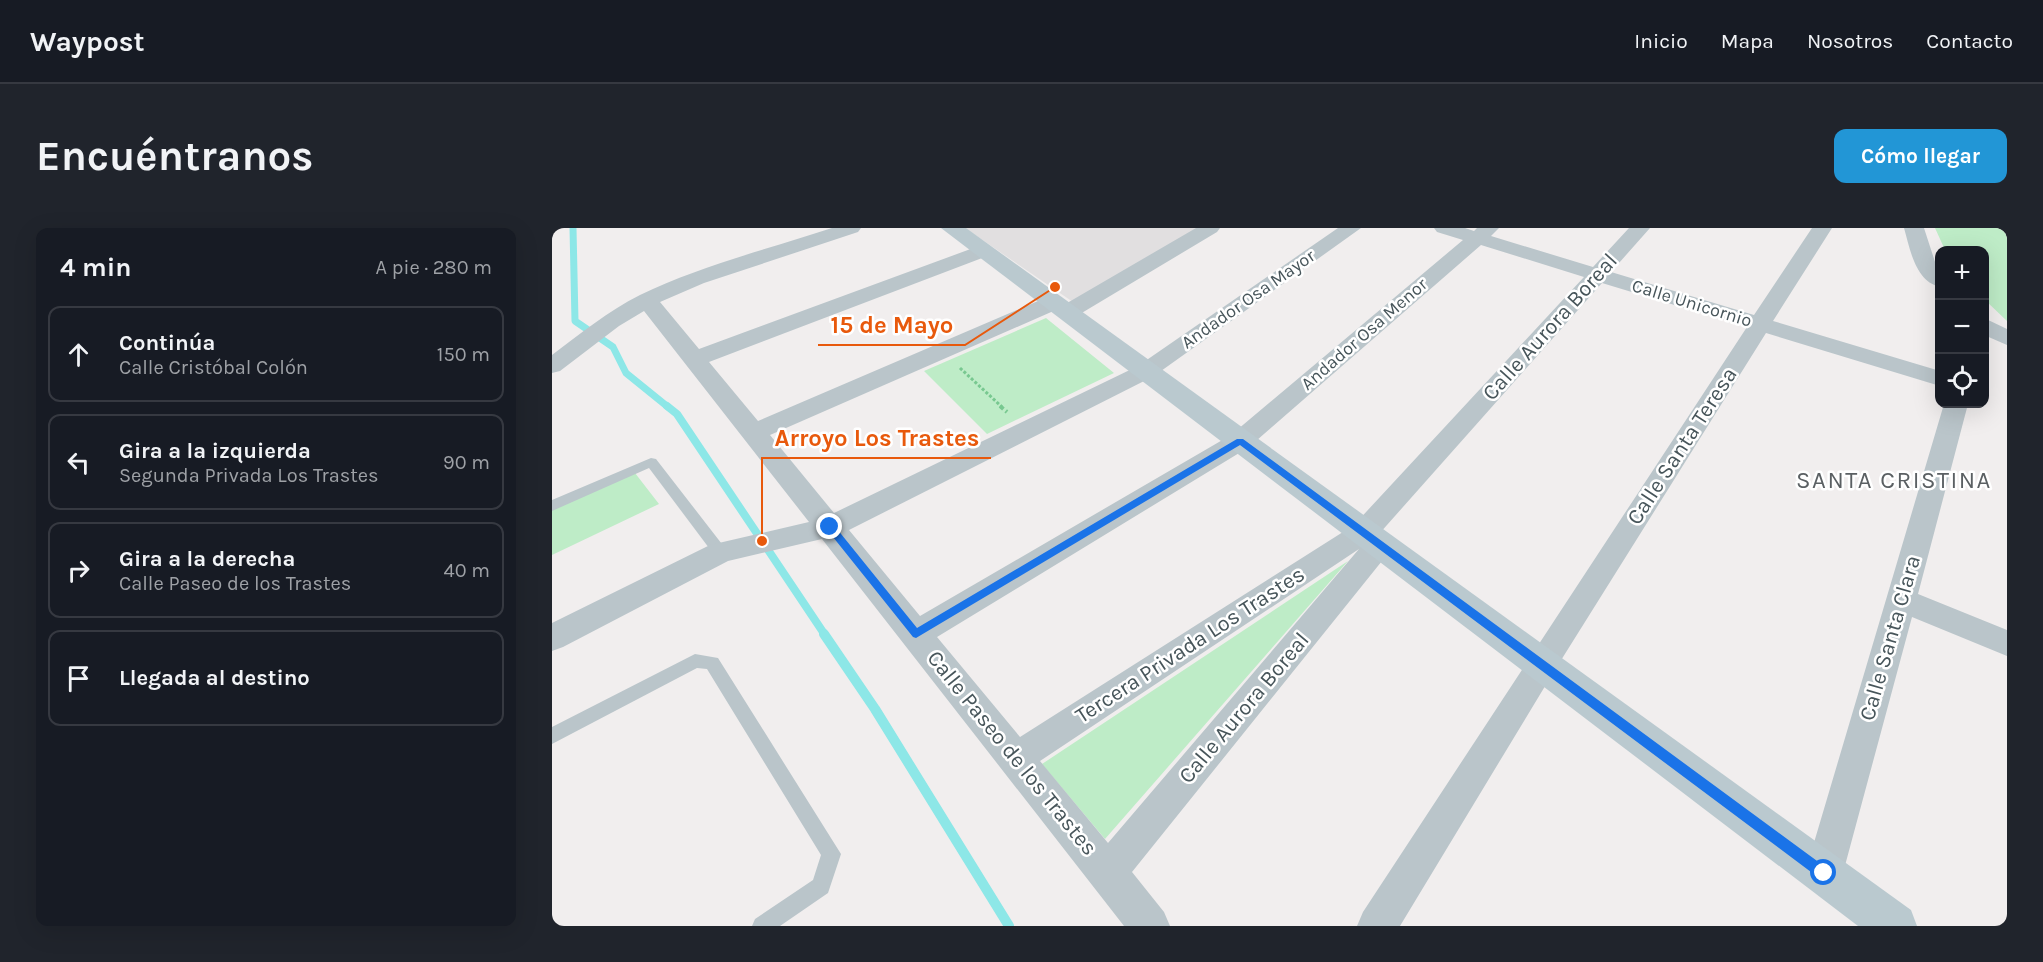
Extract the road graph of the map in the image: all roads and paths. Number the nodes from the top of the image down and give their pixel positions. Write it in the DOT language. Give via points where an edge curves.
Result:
graph roads {
  1 [pos="851,228"];
  2 [pos="952,228"];
  3 [pos="1210,228"];
  4 [pos="1351,228"];
  5 [pos="1444,228"];
  6 [pos="1640,228"];
  7 [pos="1822,228"];
  8 [pos="1914,228"];
  9 [pos="1483,233"];
  10 [pos="983,250"];
  11 [pos="1597,275"];
  12 [pos="1935,276"];
  13 [pos="648,300"];
  14 [pos="1060,308"];
  15 [pos="1760,324"];
  16 [pos="1989,328"];
  17 [pos="2007,338"];
  18 [pos="941,351"];
  19 [pos="695,359"];
  20 [pos="552,366"];
  21 [pos="1146,371"];
  22 [pos="1935,377"];
  23 [pos="1955,408"];
  24 [pos="1026,430"];
  25 [pos="754,432"];
  26 [pos="1240,441"];
  27 [pos="552,506"];
  28 [pos="830,527"];
  29 [pos="1372,538"];
  30 [pos="720,552"];
  31 [pos="1900,600"];
  32 [pos="916,634"];
  33 [pos="552,638"];
  34 [pos="2007,643"];
  35 [pos="1541,664"];
  36 [pos="552,736"];
  37 [pos="1016,758"];
  38 [pos="1107,873"];
  39 [pos="1824,873"];
  40 [pos="762,926"];
  41 [pos="1150,926"];
  42 [pos="1377,926"];
  43 [pos="1894,926"];
  1 -- 13 [label="street" via="697,279"];
  2 -- 10 [label="street"];
  3 -- 14 [label="street"];
  4 -- 21 [label="street, Andador Osa Mayor"];
  5 -- 9 [label="street, Calle Unicornio"];
  6 -- 11 [label="street, Calle Aurora Boreal"];
  7 -- 15 [label="street, Calle Santa Teresa"];
  8 -- 12 [label="street" via="1926,267"];
  9 -- 11 [label="street, Calle Unicornio"];
  9 -- 26 [label="street, Andador Osa Menor"];
  10 -- 14 [label="street"];
  10 -- 19 [label="street"];
  11 -- 15 [label="street, Calle Unicornio"];
  11 -- 29 [label="street, Calle Aurora Boreal"];
  13 -- 19 [label="street, Calle Paseo de los Trastes"];
  13 -- 20 [label="street" via="612,321"];
  14 -- 18 [label="street"];
  14 -- 21 [label="street"];
  15 -- 22 [label="street, Calle Unicornio"];
  15 -- 35 [label="street, Calle Santa Teresa"];
  16 -- 17 [label="street"];
  18 -- 24 [label="path"];
  18 -- 25 [label="street"];
  19 -- 25 [label="street, Calle Paseo de los Trastes"];
  21 -- 24 [label="street, Andador Osa Mayor"];
  21 -- 26 [label="street"];
  23 -- 31 [label="street, Calle Santa Clara"];
  24 -- 28 [label="street, Andador Osa Mayor"];
  25 -- 28 [label="street, Calle Paseo de los Trastes"];
  26 -- 29 [label="street"];
  26 -- 32 [label="street, Andador Osa Menor"];
  27 -- 30 [label="lane" via="651,462"];
  28 -- 30 [label="street, Andador Osa Mayor"];
  28 -- 32 [label="street, Calle Paseo de los Trastes"];
  29 -- 35 [label="street"];
  29 -- 37 [label="street, Tercera Privada Los Trastes"];
  29 -- 38 [label="street, Calle Aurora Boreal"];
  30 -- 33 [label="street, Andador Osa Mayor"];
  31 -- 34 [label="street"];
  31 -- 39 [label="street, Calle Santa Clara"];
  32 -- 37 [label="street, Calle Paseo de los Trastes"];
  35 -- 39 [label="street"];
  35 -- 42 [label="street, Calle Santa Teresa"];
  36 -- 40 [label="lane" via="694,661 712,663 831,854 821,886"];
  37 -- 38 [label="street, Calle Paseo de los Trastes"];
  38 -- 41 [label="street, Calle Paseo de los Trastes"];
  39 -- 43 [label="street"];
}
